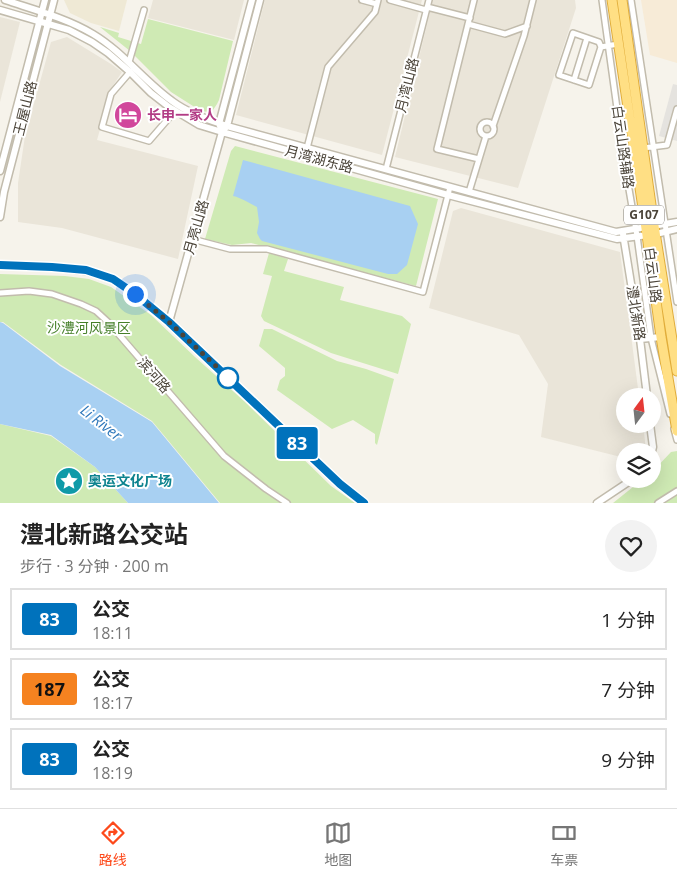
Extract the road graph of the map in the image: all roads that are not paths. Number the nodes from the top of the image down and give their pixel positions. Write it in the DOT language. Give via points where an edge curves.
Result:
graph roads {
  1 [pos="5,0"];
  2 [pos="45,0"];
  3 [pos="54,0"];
  4 [pos="252,0"];
  5 [pos="260,0"];
  6 [pos="362,0"];
  7 [pos="390,0"];
  8 [pos="429,0"];
  9 [pos="474,0"];
  10 [pos="533,0"];
  11 [pos="602,0"];
  12 [pos="612,0"];
  13 [pos="622,0"];
  14 [pos="632,0"];
  15 [pos="377,2"];
  16 [pos="427,8"];
  17 [pos="0,10"];
  18 [pos="144,10"];
  19 [pos="42,12"];
  20 [pos="49,14"];
  21 [pos="470,18"];
  22 [pos="40,21"];
  23 [pos="47,23"];
  24 [pos="468,24"];
  25 [pos="526,26"];
  26 [pos="587,38"];
  27 [pos="618,44"];
  28 [pos="608,46"];
  29 [pos="601,47"];
  30 [pos="129,62"];
  31 [pos="130,72"];
  32 [pos="574,80"];
  33 [pos="677,109"];
  34 [pos="175,111"];
  35 [pos="219,124"];
  36 [pos="227,126"];
  37 [pos="493,126"];
  38 [pos="222,132"];
  39 [pos="486,136"];
  40 [pos="654,147"];
  41 [pos="307,148"];
  42 [pos="643,148"];
  43 [pos="479,159"];
  44 [pos="386,169"];
  45 [pos="0,171"];
  46 [pos="3,183"];
  47 [pos="450,187"];
  48 [pos="2,191"];
  49 [pos="470,192"];
  50 [pos="448,194"];
  51 [pos="0,216"];
  52 [pos="677,222"];
  53 [pos="666,228"];
  54 [pos="636,229"];
  55 [pos="677,229"];
  56 [pos="651,230"];
  57 [pos="622,231"];
  58 [pos="637,236"];
  59 [pos="624,238"];
  60 [pos="192,239"];
  61 [pos="0,265"];
  62 [pos="0,294"];
  63 [pos="677,302"];
  64 [pos="169,322"];
  65 [pos="661,337"];
  66 [pos="651,338"];
  67 [pos="640,339"];
  68 [pos="677,371"];
  69 [pos="646,388"];
  70 [pos="677,431"];
  71 [pos="677,440"];
  72 [pos="620,488"];
  73 [pos="677,492"];
  74 [pos="287,503"];
  75 [pos="364,503"];
  76 [pos="598,503"];
  77 [pos="658,503"];
  1 -- 19 [label="street, 月湾湖东路"];
  2 -- 19 [label="street, 王屋山路"];
  3 -- 20 [label="street, 王屋山路"];
  4 -- 35 [label="street"];
  5 -- 36 [label="street, 月亮山路"];
  6 -- 15 [label="street"];
  7 -- 16 [label="street"];
  8 -- 16 [label="street, 月湾山路"];
  9 -- 21 [label="street"];
  10 -- 25 [label="street"];
  11 -- 28 [label="street, 白云山路辅路"];
  12 -- 27 [label="highway, 白云山路 / G107"];
  13 -- 42 [label="highway, 白云山路 / G107"];
  14 -- 40 [label="street"];
  15 -- 41 [label="street" via="375,12 328,67"];
  16 -- 21 [label="street"];
  16 -- 44 [label="street, 月湾山路"];
  17 -- 22 [label="street, 月湾湖东路"];
  18 -- 30 [label="street"];
  19 -- 20 [label="street, 月湾湖东路"];
  19 -- 22 [label="street, 王屋山路"];
  20 -- 23 [label="street, 王屋山路"];
  20 -- 30 [label="street, 月湾湖东路" via="95,35"];
  21 -- 24 [label="street"];
  22 -- 23 [label="street, 月湾湖东路"];
  22 -- 45 [label="street, 王屋山路"];
  23 -- 31 [label="street, 月湾湖东路" via="92,42"];
  23 -- 46 [label="street, 王屋山路"];
  24 -- 25 [label="street" via="506,34"];
  24 -- 43 [label="street" via="437,149"];
  25 -- 37 [label="street"];
  26 -- 29 [label="street" via="600,42"];
  26 -- 32 [label="street"];
  26 -- 32 [label="street" via="573,33 559,75"];
  27 -- 28 [label="street"];
  27 -- 56 [label="highway, 白云山路 / G107"];
  28 -- 29 [label="street"];
  28 -- 54 [label="street, 白云山路辅路"];
  29 -- 32 [label="street" via="589,85"];
  30 -- 35 [label="street, 月湾湖东路" via="172,101"];
  31 -- 34 [label="street, 月湾湖东路"];
  31 -- 34 [label="street" via="111,94 102,128 149,141"];
  33 -- 40 [label="street" via="667,145"];
  34 -- 38 [label="street, 月湾湖东路" via="199,125"];
  35 -- 36 [label="street, 月湾湖东路"];
  35 -- 38 [label="street"];
  36 -- 38 [label="street, 月亮山路"];
  36 -- 41 [label="street, 月湾湖东路"];
  37 -- 39 [label="street" via="492,134"];
  37 -- 39 [label="street" via="488,122 482,125 481,132"];
  38 -- 50 [label="street, 月湾湖东路"];
  38 -- 60 [label="street, 月亮山路"];
  39 -- 43 [label="street"];
  40 -- 42 [label="street"];
  40 -- 53 [label="street"];
  41 -- 44 [label="street, 月湾湖东路"];
  42 -- 56 [label="highway, 白云山路 / G107"];
  43 -- 49 [label="street"];
  44 -- 47 [label="street, 月湾湖东路"];
  46 -- 48 [label="street, 王屋山路"];
  47 -- 49 [label="street, 月湾湖东路"];
  47 -- 50 [label="street"];
  48 -- 51 [label="street, 王屋山路"];
  49 -- 57 [label="street, 月湾湖东路"];
  50 -- 59 [label="street, 月湾湖东路" via="617,239"];
  50 -- 60 [label="street" via="423,292 267,250 230,249"];
  52 -- 53 [label="street"];
  53 -- 55 [label="street"];
  53 -- 56 [label="street, 月湾湖东路"];
  53 -- 63 [label="street"];
  54 -- 56 [label="street, 月湾湖东路"];
  54 -- 57 [label="street, 月湾湖东路"];
  54 -- 58 [label="street, 白云山路辅路"];
  56 -- 58 [label="street, 月湾湖东路"];
  56 -- 65 [label="highway, 白云山路 / G107"];
  56 -- 68 [label="highway, 白云山路 / G107"];
  57 -- 59 [label="street, 澧北新路"];
  58 -- 59 [label="street, 月湾湖东路"];
  58 -- 66 [label="street, 白云山路辅路"];
  59 -- 67 [label="street, 澧北新路"];
  60 -- 64 [label="street, 月亮山路"];
  61 -- 64 [label="street" via="86,270 113,279"];
  62 -- 74 [label="street, 滨河路" via="29,291 52,294 96,311 224,456"];
  64 -- 75 [label="street"];
  65 -- 66 [label="street"];
  65 -- 70 [label="highway, 白云山路 / G107"];
  66 -- 67 [label="street"];
  66 -- 71 [label="street, 白云山路辅路"];
  67 -- 69 [label="street, 澧北新路"];
  72 -- 76 [label="street"];
  73 -- 77 [label="street"];
}
